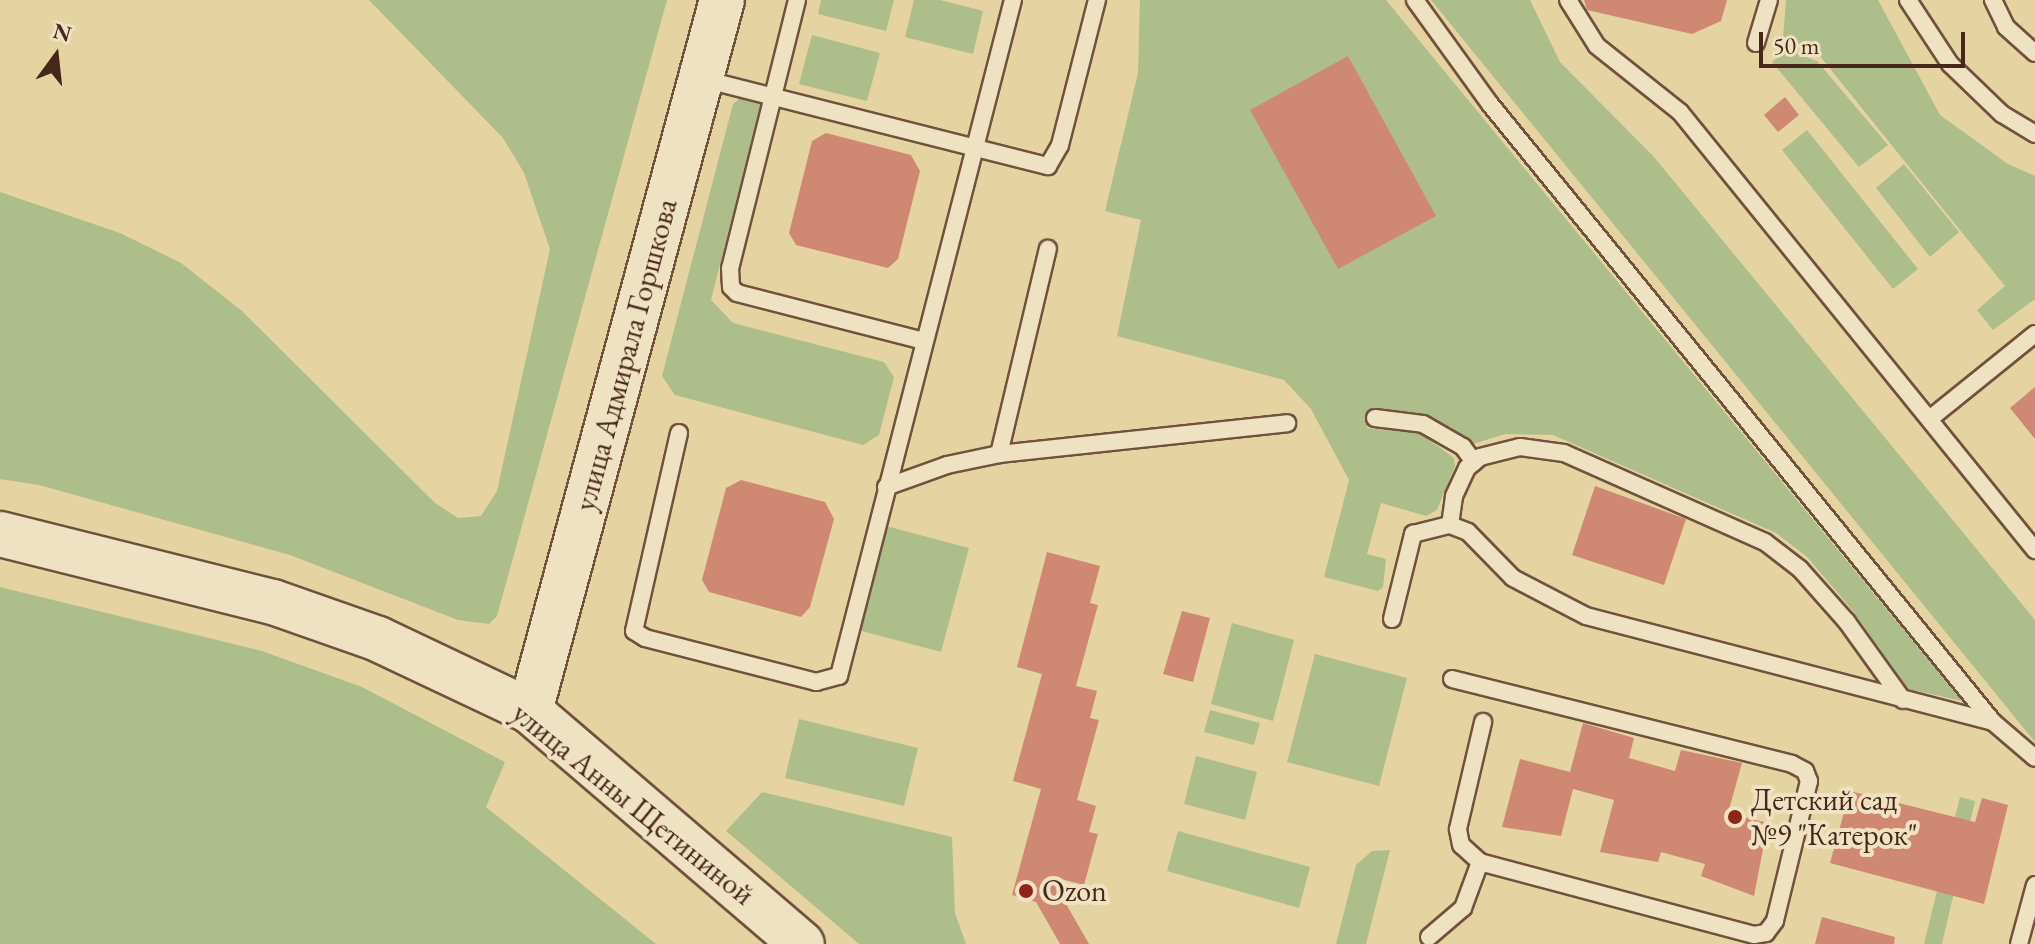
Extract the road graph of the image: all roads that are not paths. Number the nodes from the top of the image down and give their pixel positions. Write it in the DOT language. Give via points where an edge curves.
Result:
graph roads {
  1 [pos="722,0"];
  2 [pos="797,0"];
  3 [pos="1097,0"];
  4 [pos="1415,0"];
  5 [pos="1568,0"];
  6 [pos="1769,0"];
  7 [pos="1908,0"];
  8 [pos="1993,0"];
  9 [pos="1008,1"];
  10 [pos="1756,43"];
  11 [pos="2035,53"];
  12 [pos="701,78"];
  13 [pos="772,96"];
  14 [pos="2035,134"];
  15 [pos="974,149"];
  16 [pos="1048,249"];
  17 [pos="2035,334"];
  18 [pos="924,341"];
  19 [pos="1932,417"];
  20 [pos="1375,418"];
  21 [pos="1287,423"];
  22 [pos="679,433"];
  23 [pos="999,454"];
  24 [pos="1474,462"];
  25 [pos="886,487"];
  26 [pos="1450,525"];
  27 [pos="0,534"];
  28 [pos="2035,550"];
  29 [pos="1392,619"];
  30 [pos="1452,679"];
  31 [pos="1903,700"];
  32 [pos="530,711"];
  33 [pos="1483,722"];
  34 [pos="1993,722"];
  35 [pos="2035,758"];
  36 [pos="1480,862"];
  37 [pos="2035,885"];
  38 [pos="1429,937"];
  39 [pos="802,944"];
  40 [pos="2019,944"];
  1 -- 12 [label="main road, улица Адмирала Горшкова"];
  2 -- 13 [label="lane"];
  3 -- 15 [label="lane" via="1060,145 1048,166"];
  4 -- 34 [label="lane" via="1490,104"];
  5 -- 19 [label="lane" via="1597,46 1680,112"];
  6 -- 10 [label="lane"];
  7 -- 14 [label="lane" via="1950,64 2002,114"];
  8 -- 11 [label="lane" via="2006,27"];
  9 -- 15 [label="lane"];
  12 -- 13 [label="lane"];
  12 -- 32 [label="main road, улица Адмирала Горшкова"];
  13 -- 15 [label="lane"];
  13 -- 18 [label="lane" via="730,268 731,287 737,293"];
  15 -- 18 [label="lane"];
  16 -- 23 [label="lane"];
  17 -- 19 [label="lane"];
  18 -- 25 [label="lane"];
  19 -- 28 [label="lane"];
  20 -- 24 [label="lane" via="1423,424 1455,441"];
  21 -- 23 [label="lane"];
  22 -- 25 [label="lane" via="634,620 637,634 659,642 816,682 839,676"];
  23 -- 25 [label="lane" via="947,465"];
  24 -- 26 [label="lane" via="1454,496"];
  24 -- 31 [label="lane" via="1490,452 1520,447 1564,453 1765,542 1800,569 1838,612"];
  26 -- 29 [label="lane" via="1413,534"];
  26 -- 31 [label="lane" via="1468,532 1513,578 1586,616"];
  27 -- 32 [label="main road, улица Анны Щетининой" via="273,602 378,639"];
  30 -- 36 [label="lane" via="1792,764 1805,771 1809,781 1775,921 1766,933 1754,935"];
  31 -- 34 [label="lane"];
  32 -- 39 [label="main road, улица Анны Щетининой"];
  33 -- 36 [label="lane" via="1458,829 1461,845"];
  34 -- 35 [label="lane"];
  36 -- 38 [label="lane" via="1463,908"];
  37 -- 40 [label="lane"];
}
